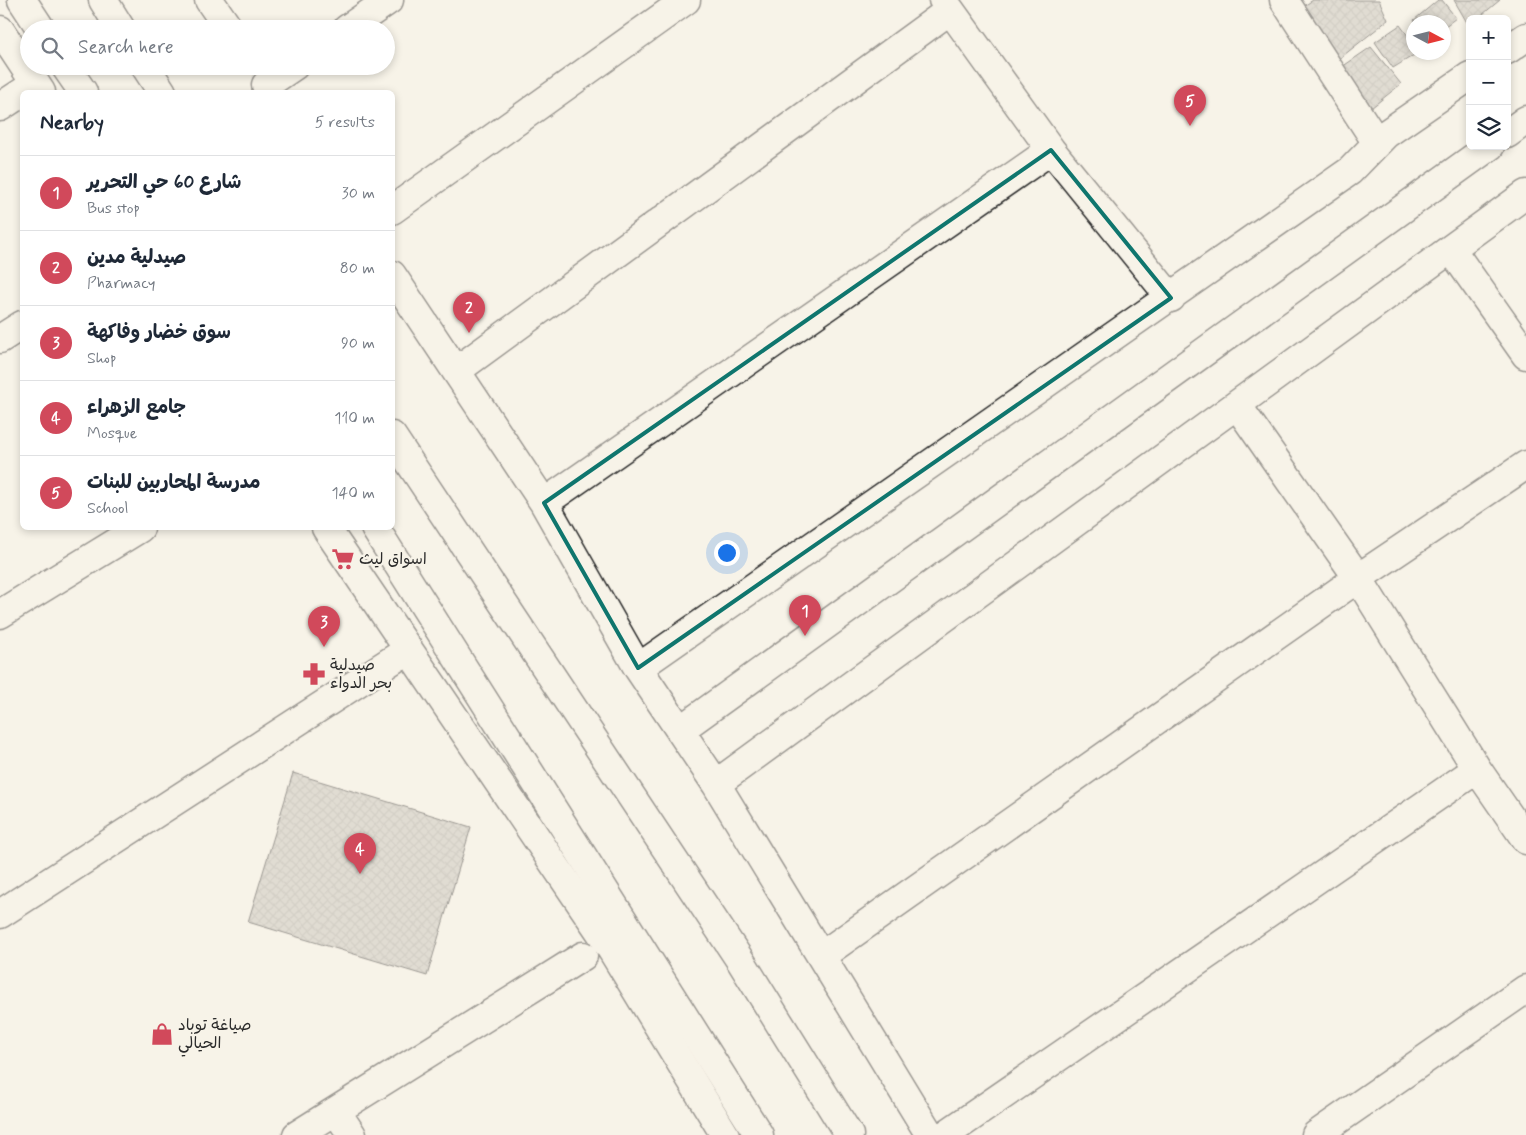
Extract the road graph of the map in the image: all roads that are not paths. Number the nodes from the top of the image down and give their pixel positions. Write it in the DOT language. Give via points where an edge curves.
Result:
graph roads {
  1 [pos="22,0"];
  2 [pos="103,0"];
  3 [pos="210,0"];
  4 [pos="388,0"];
  5 [pos="686,0"];
  6 [pos="1284,0"];
  7 [pos="947,5"];
  8 [pos="35,20"];
  9 [pos="116,20"];
  10 [pos="222,20"];
  11 [pos="360,20"];
  12 [pos="0,30"];
  13 [pos="1526,37"];
  14 [pos="1511,47"];
  15 [pos="20,61"];
  16 [pos="29,75"];
  17 [pos="71,75"];
  18 [pos="151,75"];
  19 [pos="275,75"];
  20 [pos="1466,79"];
  21 [pos="263,81"];
  22 [pos="38,88"];
  23 [pos="82,90"];
  24 [pos="161,90"];
  25 [pos="20,97"];
  26 [pos="0,106"];
  27 [pos="1526,120"];
  28 [pos="1511,131"];
  29 [pos="1377,143"];
  30 [pos="1051,150"];
  31 [pos="1484,150"];
  32 [pos="1526,194"];
  33 [pos="395,208"];
  34 [pos="1451,249"];
  35 [pos="395,280"];
  36 [pos="1171,298"];
  37 [pos="20,326"];
  38 [pos="0,339"];
  39 [pos="1526,355"];
  40 [pos="456,371"];
  41 [pos="1237,405"];
  42 [pos="395,441"];
  43 [pos="1526,465"];
  44 [pos="544,503"];
  45 [pos="137,530"];
  46 [pos="327,530"];
  47 [pos="376,530"];
  48 [pos="1358,578"];
  49 [pos="0,614"];
  50 [pos="408,650"];
  51 [pos="638,668"];
  52 [pos="680,730"];
  53 [pos="1477,769"];
  54 [pos="716,784"];
  55 [pos="1526,840"];
  56 [pos="0,914"];
  57 [pos="583,956"];
  58 [pos="821,956"];
  59 [pos="1526,989"];
  60 [pos="336,1111"];
  61 [pos="297,1135"];
  62 [pos="352,1135"];
  63 [pos="725,1135"];
  64 [pos="759,1135"];
  65 [pos="849,1135"];
  66 [pos="930,1135"];
  67 [pos="944,1135"];
  68 [pos="1316,1135"];
  1 -- 8 [label="street"];
  2 -- 9 [label="street"];
  3 -- 10 [label="street"];
  4 -- 11 [label="street"];
  5 -- 33 [label="street"];
  6 -- 29 [label="street"];
  7 -- 30 [label="street"];
  7 -- 40 [label="street"];
  12 -- 15 [label="street"];
  13 -- 14 [label="street"];
  16 -- 22 [label="street"];
  17 -- 23 [label="street"];
  18 -- 24 [label="street"];
  19 -- 21 [label="street"];
  20 -- 29 [label="street"];
  25 -- 26 [label="street"];
  27 -- 28 [label="street"];
  29 -- 36 [label="street" via="1350,171"];
  30 -- 36 [label="street"];
  30 -- 44 [label="street"];
  31 -- 52 [label="street"];
  32 -- 34 [label="street"];
  34 -- 39 [label="street"];
  34 -- 41 [label="street"];
  35 -- 40 [label="street"];
  36 -- 51 [label="street"];
  37 -- 38 [label="street"];
  40 -- 44 [label="street"];
  41 -- 48 [label="street"];
  41 -- 54 [label="street"];
  42 -- 65 [label="street" via="736,954"];
  43 -- 48 [label="street"];
  44 -- 51 [label="street"];
  45 -- 49 [label="street"];
  46 -- 50 [label="street"];
  47 -- 64 [label="street"];
  48 -- 53 [label="street"];
  48 -- 58 [label="street"];
  50 -- 56 [label="street"];
  50 -- 63 [label="street" via="605,939"];
  51 -- 52 [label="street"];
  52 -- 54 [label="street"];
  53 -- 55 [label="street"];
  53 -- 67 [label="street"];
  54 -- 58 [label="street"];
  57 -- 60 [label="street"];
  58 -- 66 [label="street"];
  59 -- 68 [label="street"];
  60 -- 61 [label="street"];
  60 -- 62 [label="street"];
}
